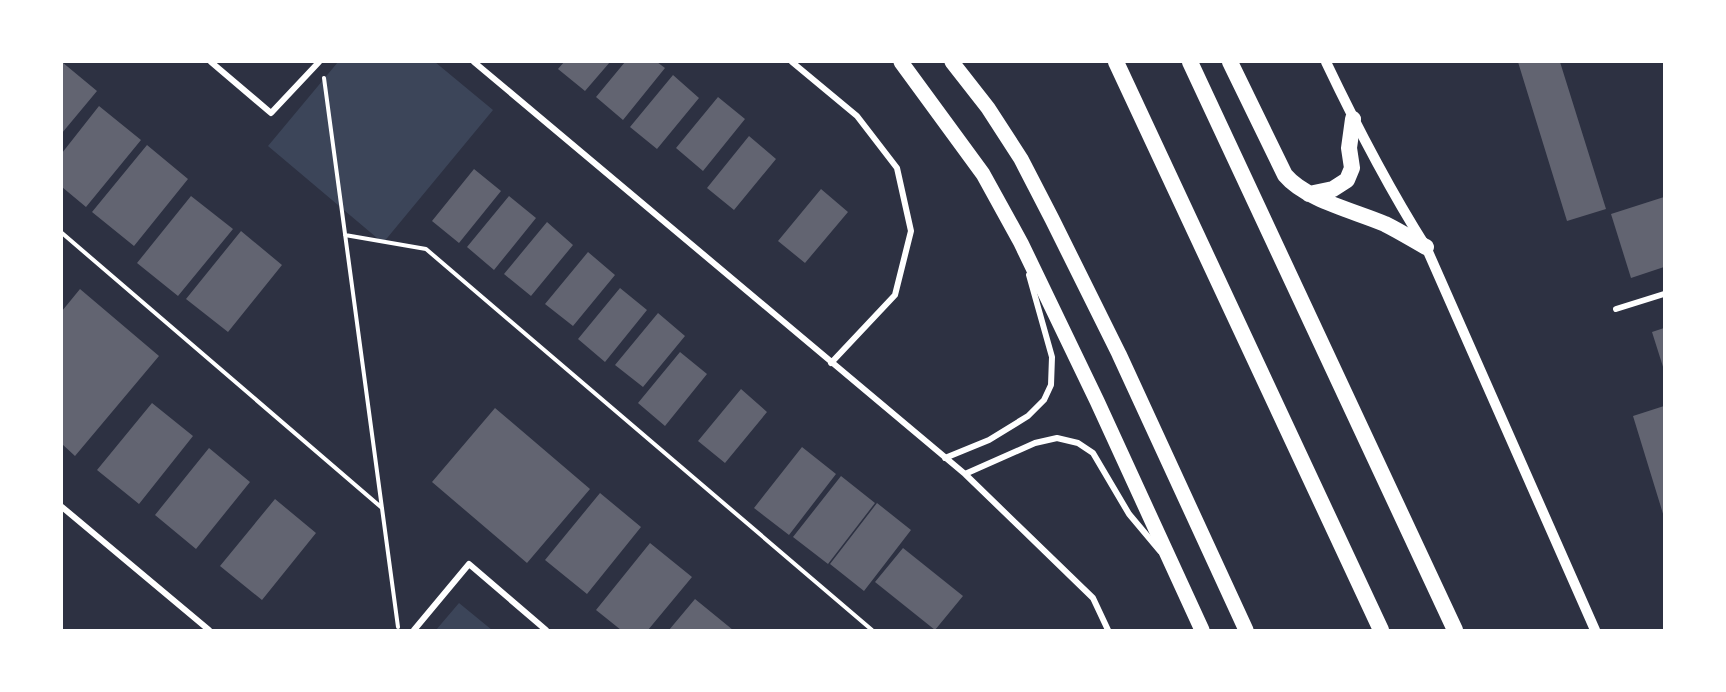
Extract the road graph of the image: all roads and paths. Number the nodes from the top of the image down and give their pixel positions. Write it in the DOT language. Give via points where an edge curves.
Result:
graph roads {
  1 [pos="211,62"];
  2 [pos="319,62"];
  3 [pos="474,62"];
  4 [pos="792,62"];
  5 [pos="901,62"];
  6 [pos="952,62"];
  7 [pos="1116,62"];
  8 [pos="1190,62"];
  9 [pos="1230,62"];
  10 [pos="1326,62"];
  11 [pos="323,73"];
  12 [pos="1353,118"];
  13 [pos="1308,194"];
  14 [pos="62,233"];
  15 [pos="345,235"];
  16 [pos="1020,243"];
  17 [pos="1426,247"];
  18 [pos="1665,294"];
  19 [pos="1616,309"];
  20 [pos="831,363"];
  21 [pos="945,458"];
  22 [pos="965,474"];
  23 [pos="62,507"];
  24 [pos="382,508"];
  25 [pos="1174,569"];
  26 [pos="209,630"];
  27 [pos="399,630"];
  28 [pos="414,630"];
  29 [pos="546,630"];
  30 [pos="872,630"];
  31 [pos="1108,630"];
  32 [pos="1202,630"];
  33 [pos="1246,630"];
  34 [pos="1381,630"];
  35 [pos="1455,630"];
  36 [pos="1595,630"];
  1 -- 2 [label="street" via="271,113"];
  3 -- 20 [label="street"];
  4 -- 20 [label="street" via="857,116 897,168 911,231 895,295"];
  5 -- 16 [label="main road" via="983,174"];
  6 -- 33 [label="main road" via="994,116 1052,219"];
  7 -- 34 [label="highway"];
  8 -- 35 [label="highway"];
  9 -- 13 [label="highway" via="1285,175"];
  10 -- 12 [label="street"];
  11 -- 15 [label="path"];
  12 -- 13 [label="highway" via="1349,148 1352,168 1347,180 1333,189"];
  12 -- 17 [label="street"];
  13 -- 17 [label="highway" via="1390,227"];
  14 -- 24 [label="path"];
  15 -- 24 [label="path"];
  15 -- 30 [label="path" via="426,249"];
  16 -- 21 [label="street" via="1052,357 1051,385 1044,400 1028,416 988,440"];
  16 -- 25 [label="main road"];
  17 -- 36 [label="street"];
  18 -- 19 [label="street"];
  20 -- 21 [label="street"];
  21 -- 22 [label="street"];
  22 -- 25 [label="street" via="1035,443 1057,438 1078,443 1093,453 1129,514"];
  22 -- 31 [label="street" via="1093,598"];
  23 -- 26 [label="street"];
  24 -- 27 [label="path"];
  25 -- 32 [label="main road"];
  28 -- 29 [label="street" via="469,564"];
}
